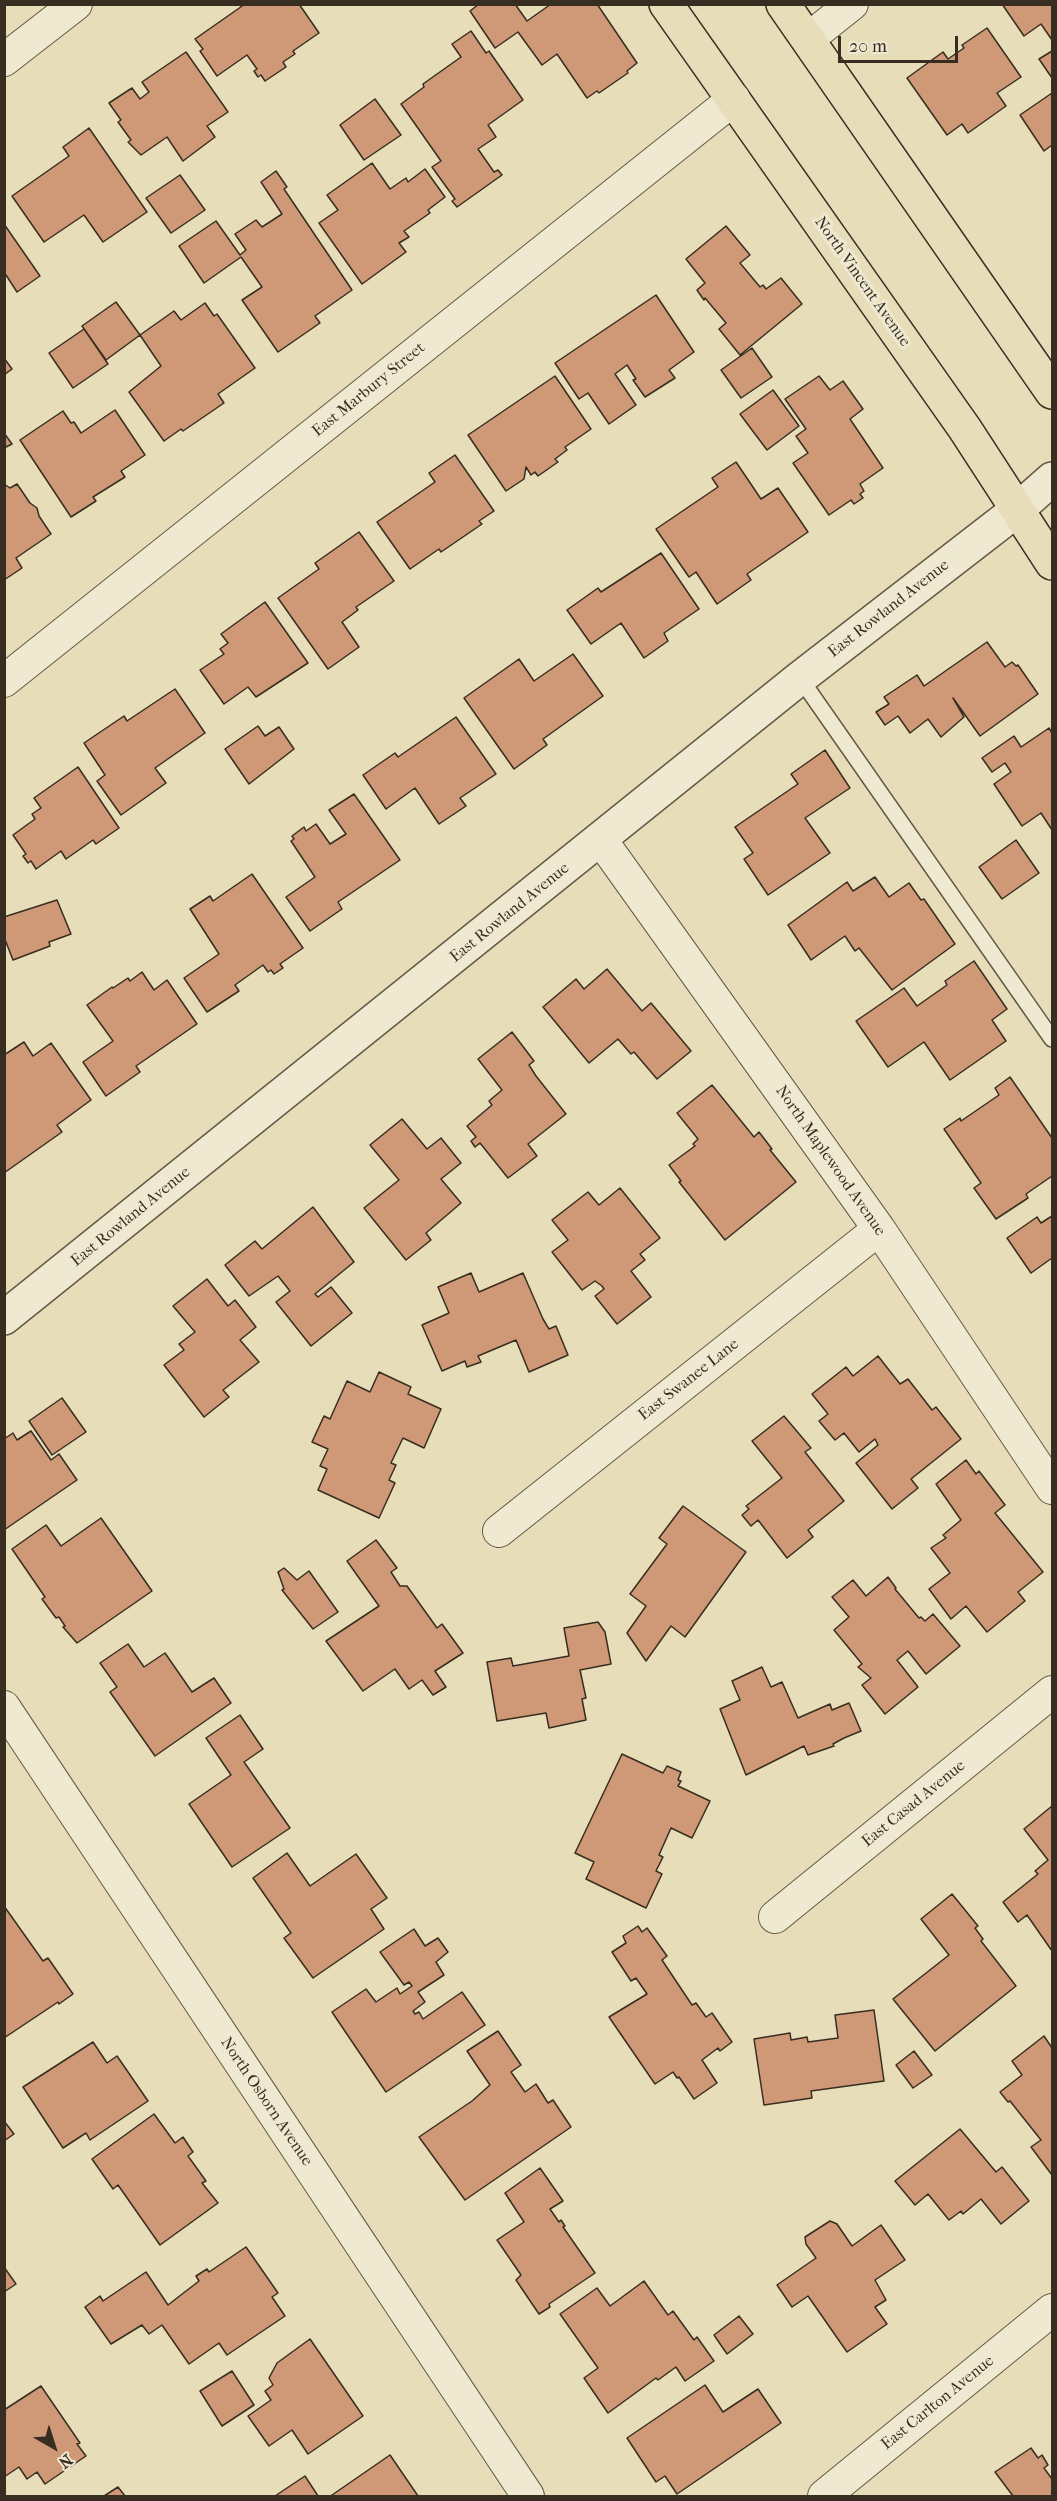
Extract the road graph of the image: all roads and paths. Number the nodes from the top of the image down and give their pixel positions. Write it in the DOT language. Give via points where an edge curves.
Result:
graph roads {
  1 [pos="76,4"];
  2 [pos="666,4"];
  3 [pos="783,4"];
  4 [pos="852,4"];
  5 [pos="808,39"];
  6 [pos="4,60"];
  7 [pos="734,99"];
  8 [pos="1053,392"];
  9 [pos="1053,479"];
  10 [pos="1017,510"];
  11 [pos="1053,563"];
  12 [pos="800,678"];
  13 [pos="4,681"];
  14 [pos="601,840"];
  15 [pos="1053,1039"];
  16 [pos="879,1229"];
  17 [pos="4,1318"];
  18 [pos="1053,1488"];
  19 [pos="500,1531"];
  20 [pos="1053,1692"];
  21 [pos="4,1707"];
  22 [pos="775,1917"];
  23 [pos="1053,2310"];
  24 [pos="528,2496"];
  25 [pos="824,2496"];
  1 -- 6 [label="street"];
  2 -- 7 [label="main road, North Vincent Avenue"];
  3 -- 5 [label="main road"];
  4 -- 5 [label="street"];
  5 -- 8 [label="main road"];
  7 -- 10 [label="main road, North Vincent Avenue" via="965,429"];
  7 -- 13 [label="street, East Marbury Street"];
  9 -- 10 [label="street, East Rowland Avenue"];
  10 -- 11 [label="main road, North Vincent Avenue"];
  10 -- 12 [label="street, East Rowland Avenue"];
  12 -- 14 [label="street, East Rowland Avenue"];
  12 -- 15 [label="lane"];
  14 -- 16 [label="street, North Maplewood Avenue"];
  14 -- 17 [label="street, East Rowland Avenue"];
  16 -- 18 [label="street, North Maplewood Avenue"];
  16 -- 19 [label="street, East Swanee Lane"];
  20 -- 22 [label="street, East Casad Avenue"];
  21 -- 24 [label="street, North Osborn Avenue"];
  23 -- 25 [label="street, East Carlton Avenue"];
}
